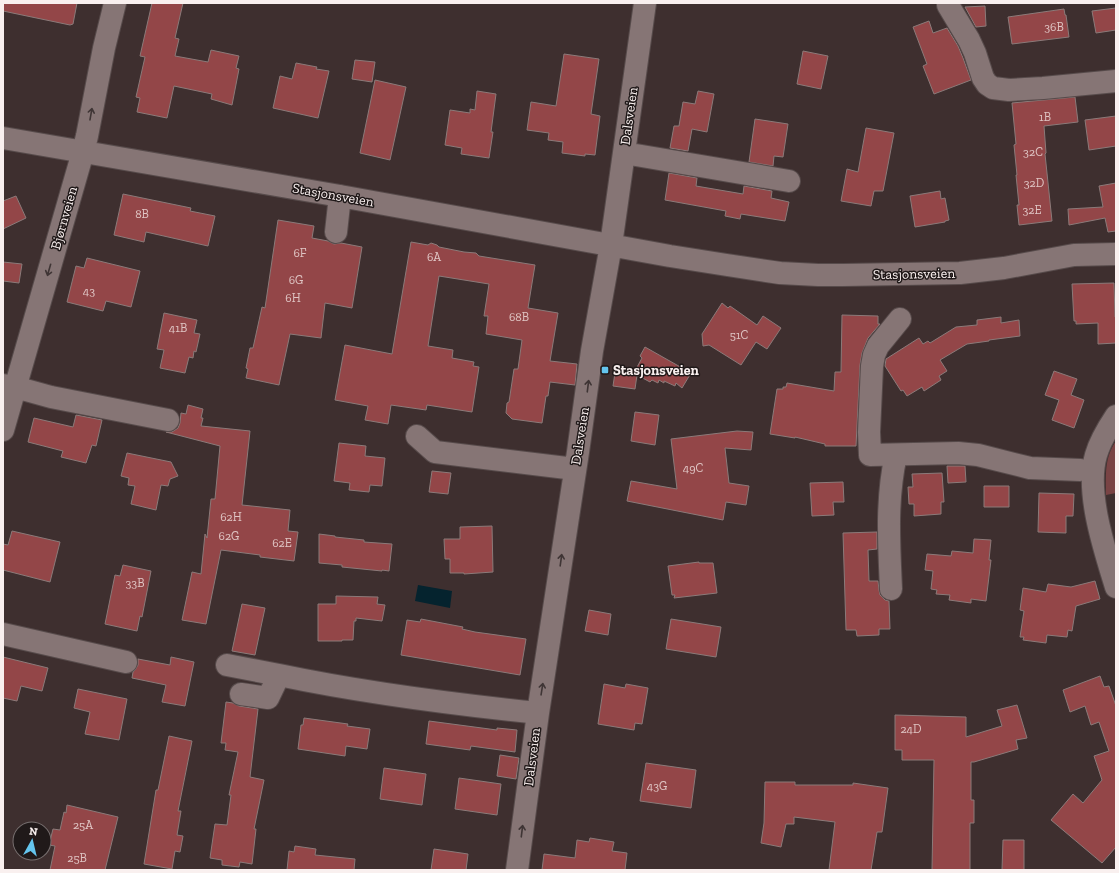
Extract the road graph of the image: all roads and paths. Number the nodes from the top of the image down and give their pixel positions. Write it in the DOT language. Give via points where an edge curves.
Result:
graph roads {
  1 [pos="115,3"];
  2 [pos="645,3"];
  3 [pos="948,5"];
  4 [pos="1116,81"];
  5 [pos="3,138"];
  6 [pos="83,152"];
  7 [pos="624,153"];
  8 [pos="789,181"];
  9 [pos="340,196"];
  10 [pos="336,232"];
  11 [pos="611,245"];
  12 [pos="1116,254"];
  13 [pos="900,319"];
  14 [pos="9,386"];
  15 [pos="1116,416"];
  16 [pos="168,420"];
  17 [pos="3,430"];
  18 [pos="417,436"];
  19 [pos="896,455"];
  20 [pos="575,469"];
  21 [pos="1080,470"];
  22 [pos="1116,587"];
  23 [pos="891,588"];
  24 [pos="3,634"];
  25 [pos="126,662"];
  26 [pos="227,665"];
  27 [pos="279,675"];
  28 [pos="240,694"];
  29 [pos="538,713"];
  30 [pos="517,870"];
  6 -- 1 [label="street, Bjørnveien, one-way"];
  2 -- 7 [label="street, Dalsveien"];
  3 -- 4 [label="street" via="969,40 983,78 993,88 1009,90"];
  5 -- 6 [label="street, Stasjonsveien"];
  6 -- 9 [label="street, Stasjonsveien"];
  6 -- 14 [label="street, Bjørnveien, one-way"];
  7 -- 8 [label="street"];
  7 -- 11 [label="street, Dalsveien"];
  9 -- 10 [label="street"];
  9 -- 11 [label="street, Stasjonsveien"];
  11 -- 12 [label="street, Stasjonsveien" via="780,273 818,275 960,273 1074,255"];
  20 -- 11 [label="street, Dalsveien, one-way" via="593,344"];
  13 -- 19 [label="street" via="876,350 870,388 870,455"];
  14 -- 16 [label="street"];
  14 -- 17 [label="street, Bjørnveien"];
  15 -- 22 [label="street" via="1096,456 1094,498 1104,549"];
  18 -- 20 [label="street" via="435,452"];
  19 -- 21 [label="street" via="958,453 978,455 1030,468"];
  19 -- 23 [label="street" via="892,472 889,516"];
  29 -- 20 [label="street, Dalsveien, one-way"];
  24 -- 25 [label="street"];
  26 -- 27 [label="street"];
  27 -- 28 [label="street" via="268,698"];
  27 -- 29 [label="street" via="376,693"];
  30 -- 29 [label="street, Dalsveien, one-way"];
}
